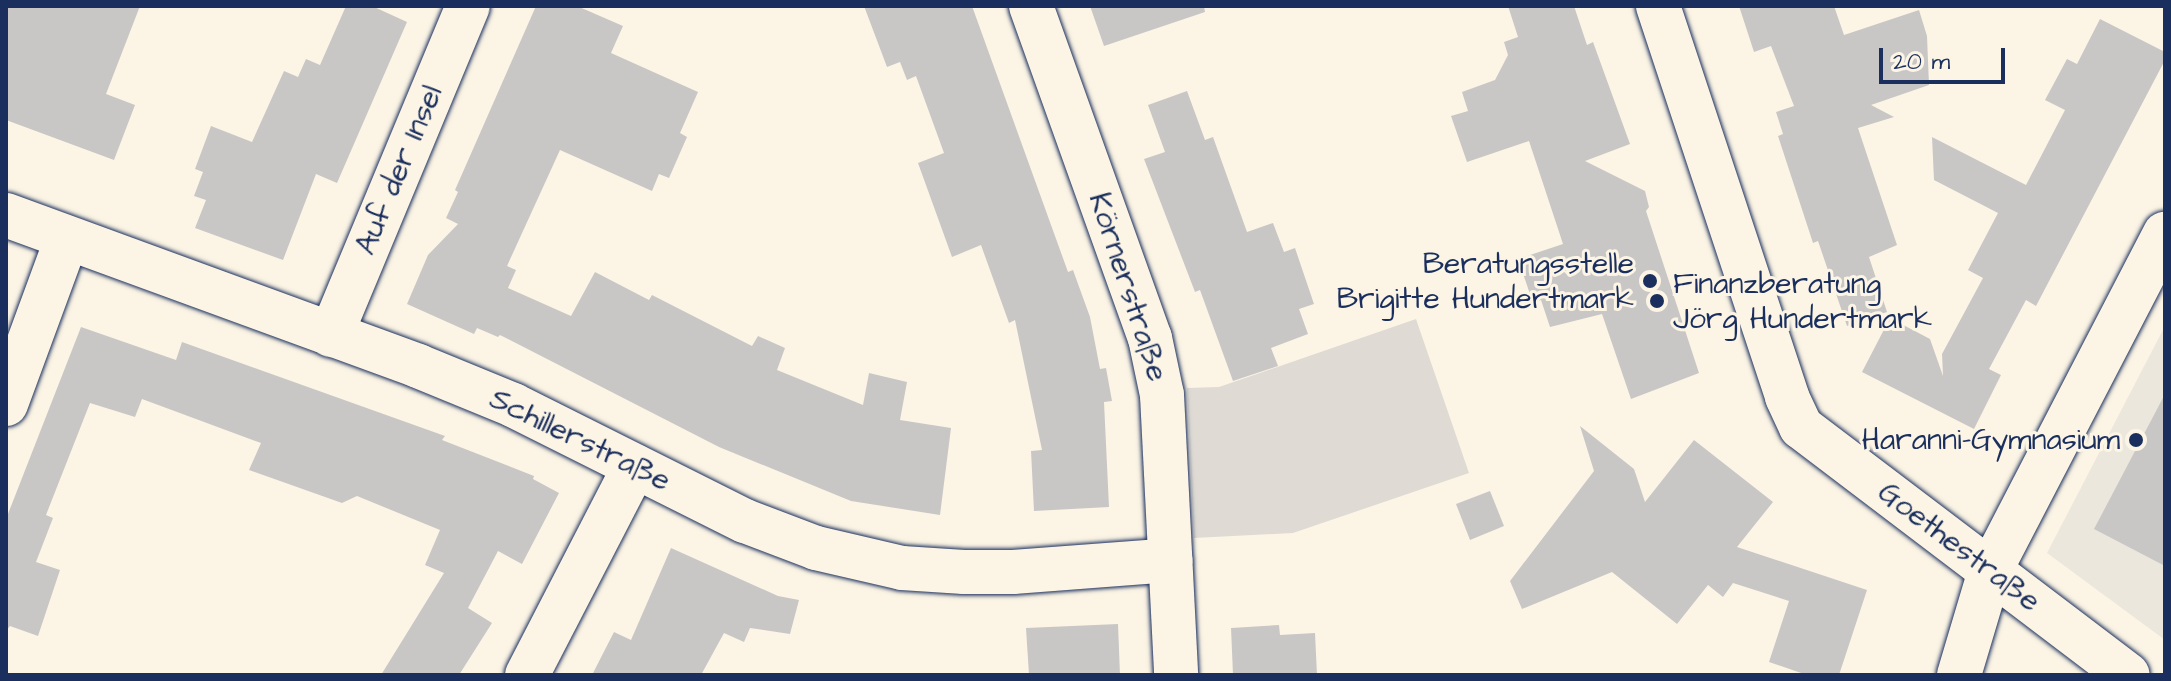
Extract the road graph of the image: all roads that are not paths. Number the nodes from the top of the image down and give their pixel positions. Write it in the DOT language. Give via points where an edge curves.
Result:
graph roads {
  1 [pos="468,6"];
  2 [pos="1031,6"];
  3 [pos="1658,6"];
  4 [pos="6,215"];
  5 [pos="2165,234"];
  6 [pos="67,238"];
  7 [pos="331,335"];
  8 [pos="6,404"];
  9 [pos="635,466"];
  10 [pos="1171,560"];
  11 [pos="1990,571"];
  12 [pos="527,675"];
  13 [pos="1176,675"];
  14 [pos="1959,675"];
  15 [pos="2128,675"];
  1 -- 7 [label="street, Auf der Insel"];
  2 -- 10 [label="street, Körnerstraße" via="1150,338 1162,395"];
  3 -- 11 [label="street, Goethestraße" via="1801,427"];
  4 -- 6 [label="street, Schillerstraße"];
  5 -- 11 [label="street"];
  6 -- 7 [label="street, Schillerstraße"];
  6 -- 8 [label="street"];
  7 -- 9 [label="street, Schillerstraße" via="513,405"];
  9 -- 10 [label="street, Schillerstraße" via="745,521 816,548 902,568 1013,572"];
  9 -- 12 [label="street"];
  10 -- 13 [label="street, Körnerstraße"];
  11 -- 14 [label="street"];
  11 -- 15 [label="street, Goethestraße"];
}
